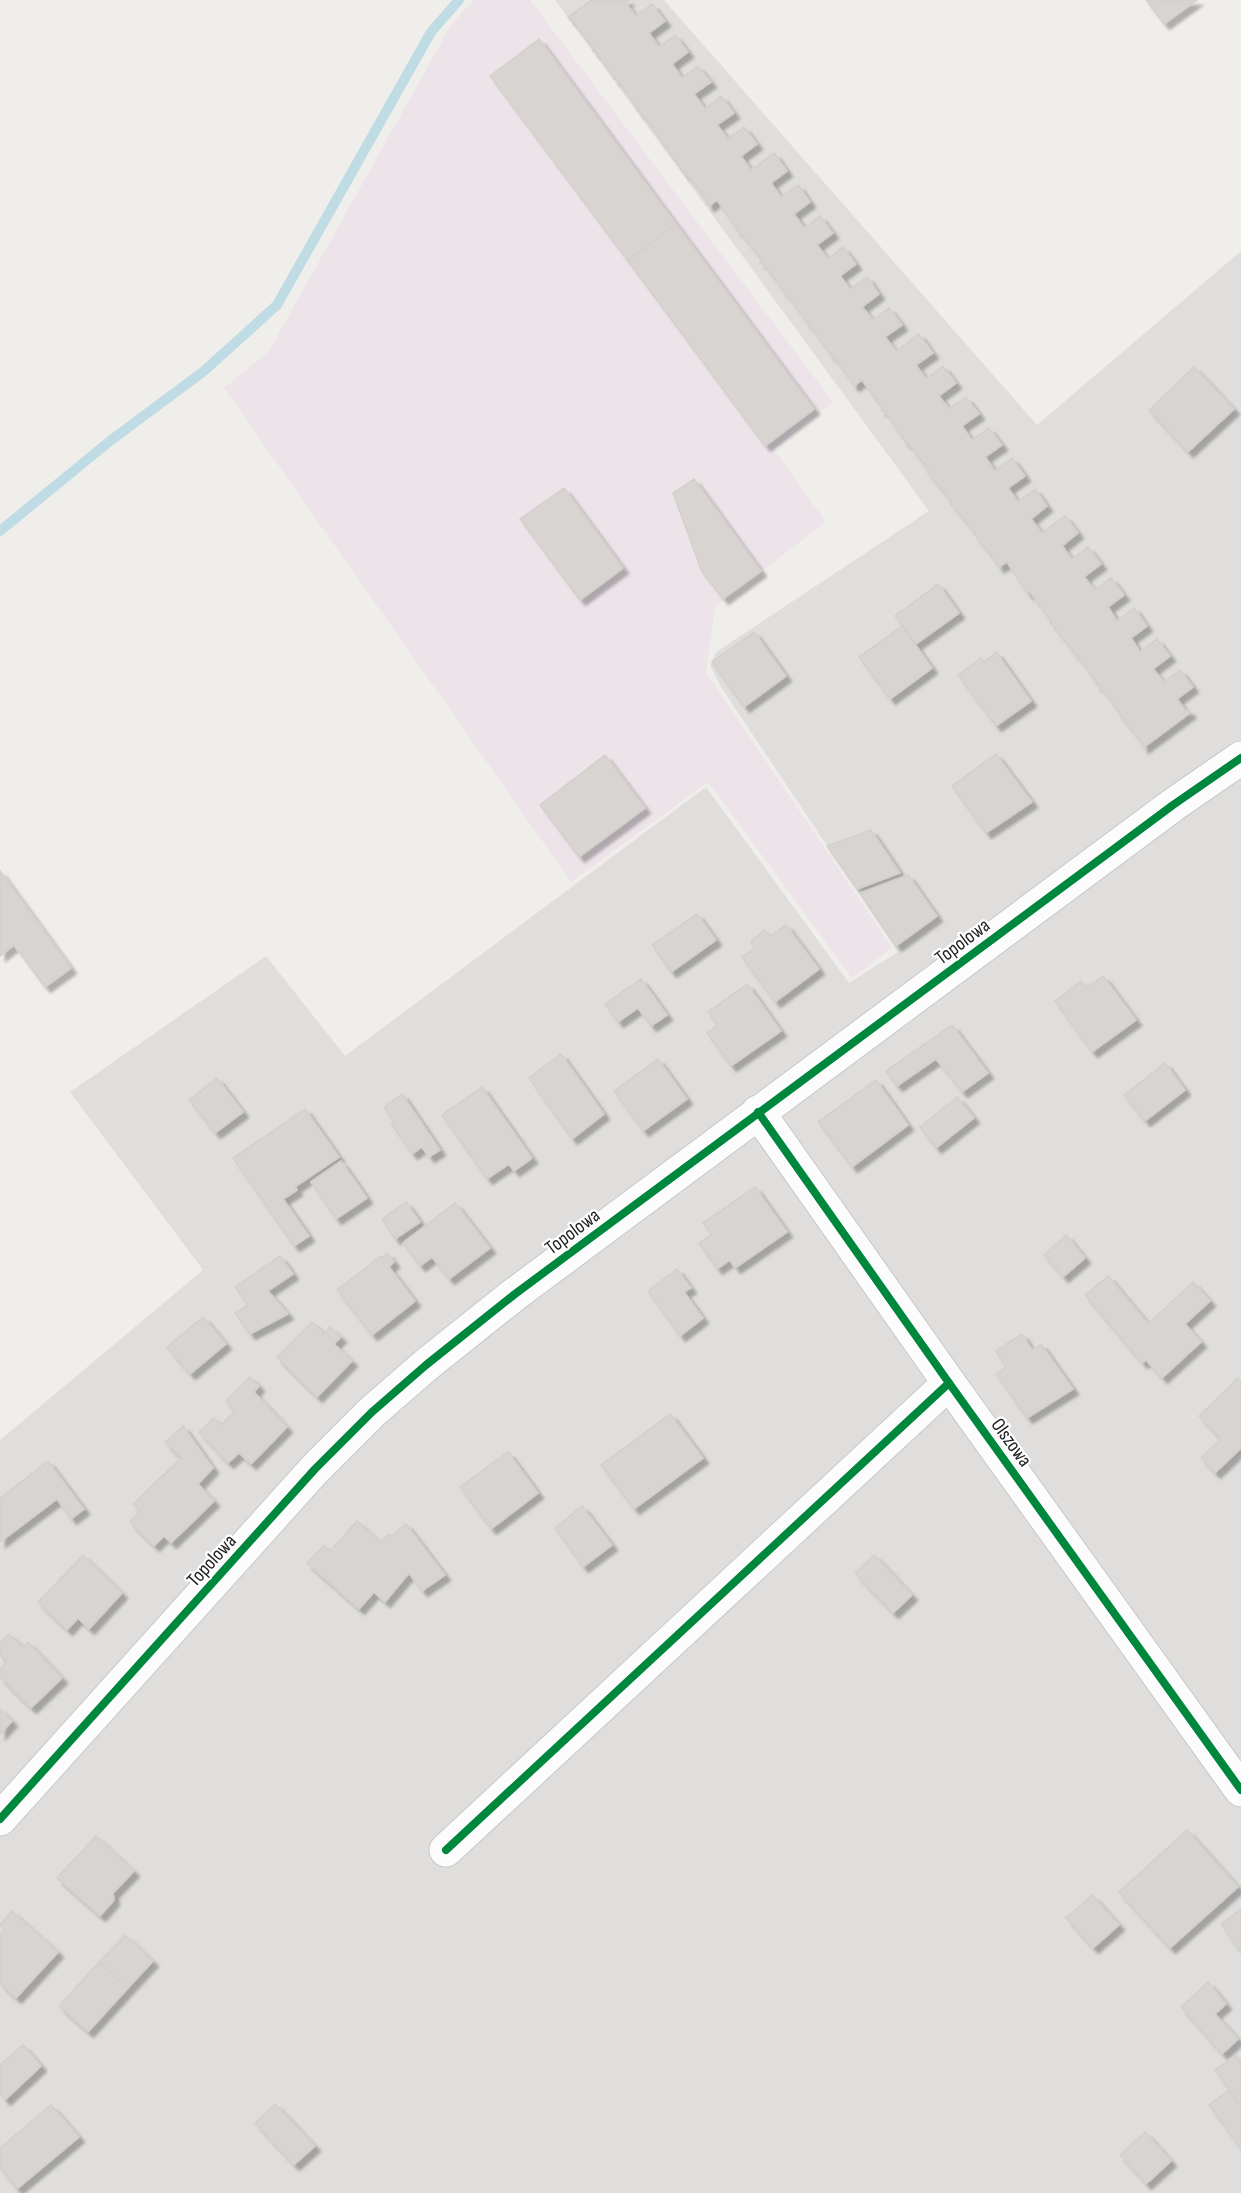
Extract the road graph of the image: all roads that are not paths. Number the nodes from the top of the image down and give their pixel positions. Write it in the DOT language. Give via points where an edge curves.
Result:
graph roads {
  1 [pos="1241,758"];
  2 [pos="758,1112"];
  3 [pos="949,1383"];
  4 [pos="1241,1790"];
  5 [pos="0,1819"];
  6 [pos="446,1850"];
  1 -- 2 [label="street, Topolowa"];
  2 -- 3 [label="street, Olszowa"];
  2 -- 5 [label="street, Topolowa" via="515,1294 372,1412 315,1469"];
  3 -- 4 [label="street, Olszowa"];
  3 -- 6 [label="street"];
}
